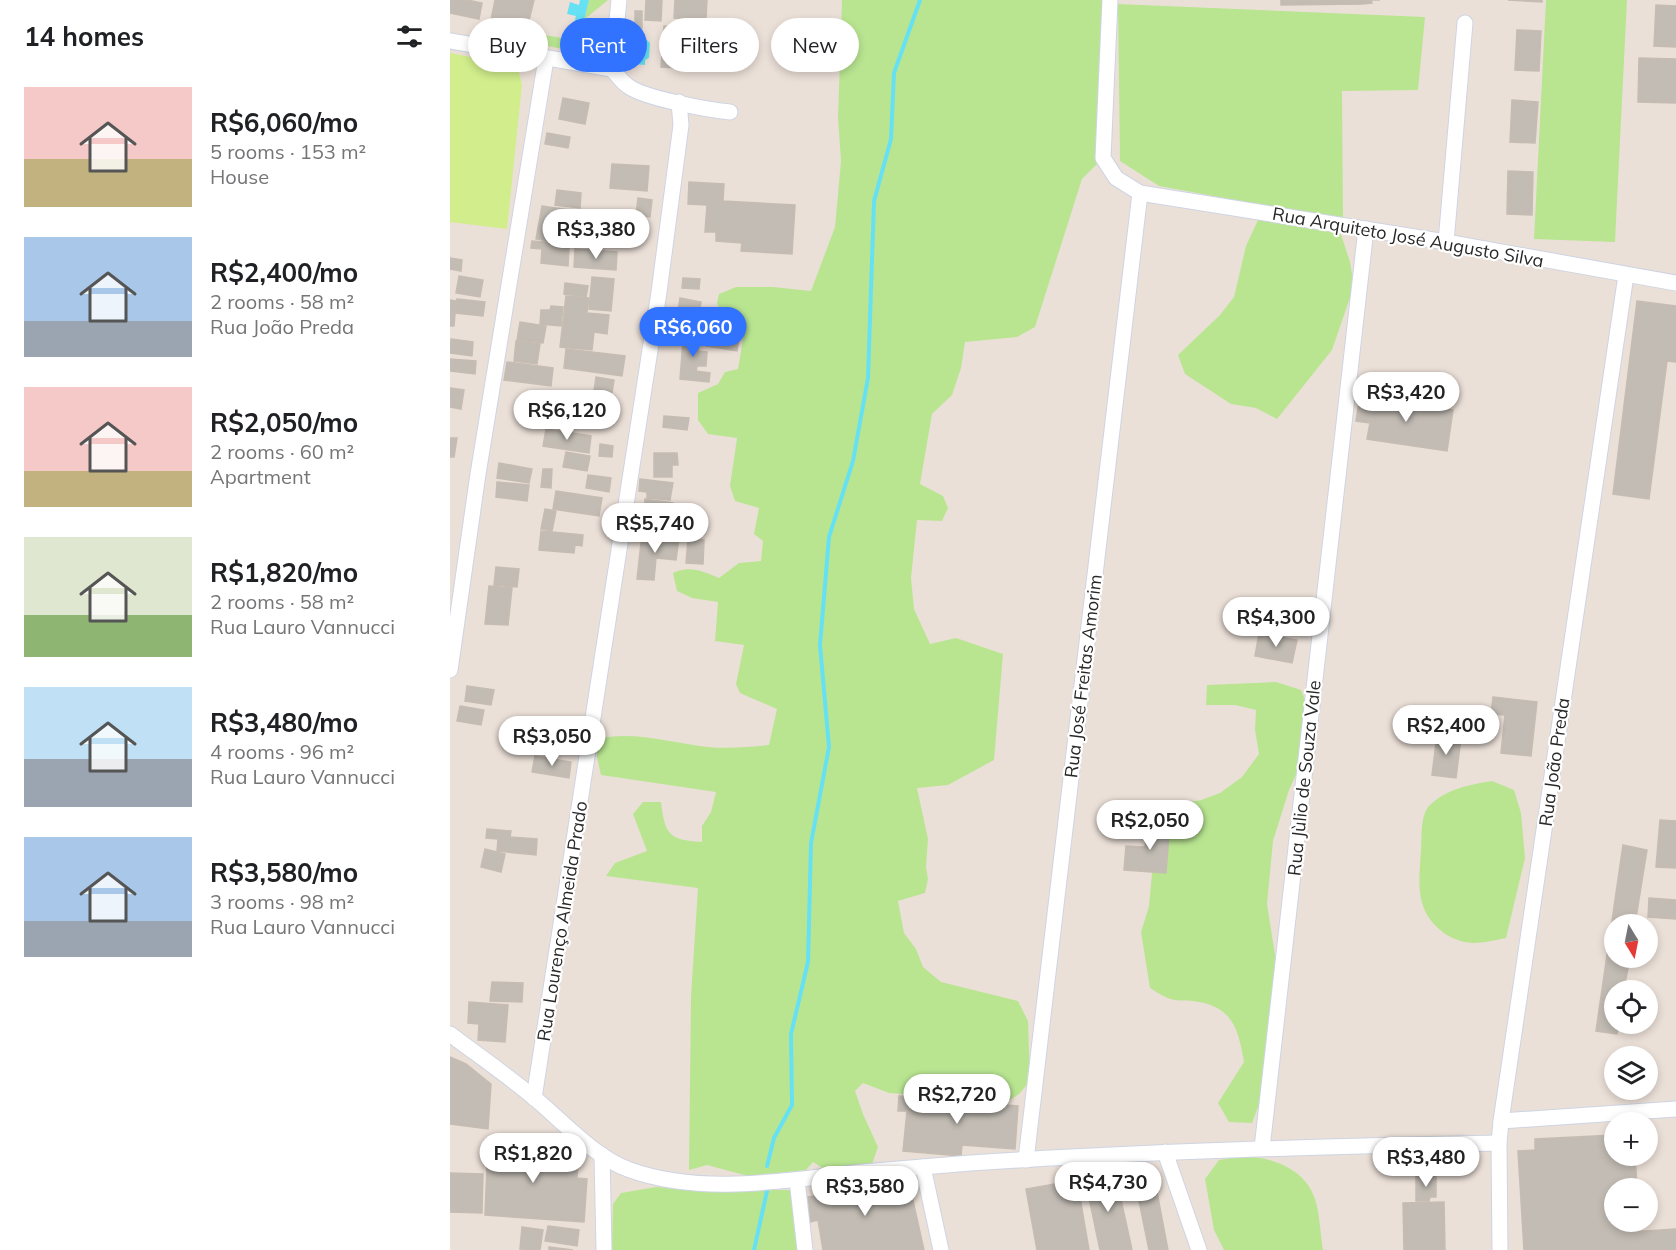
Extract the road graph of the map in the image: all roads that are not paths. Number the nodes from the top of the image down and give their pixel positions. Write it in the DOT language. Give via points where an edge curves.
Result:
graph roads {
  1 [pos="619,0"];
  2 [pos="1110,0"];
  3 [pos="617,18"];
  4 [pos="1465,22"];
  5 [pos="450,40"];
  6 [pos="468,44"];
  7 [pos="544,72"];
  8 [pos="615,72"];
  9 [pos="679,102"];
  10 [pos="730,111"];
  11 [pos="1140,193"];
  12 [pos="1366,229"];
  13 [pos="1446,242"];
  14 [pos="1626,275"];
  15 [pos="1676,283"];
  16 [pos="450,670"];
  17 [pos="450,1034"];
  18 [pos="534,1098"];
  19 [pos="1676,1109"];
  20 [pos="1501,1121"];
  21 [pos="1499,1143"];
  22 [pos="1262,1148"];
  23 [pos="1164,1152"];
  24 [pos="602,1155"];
  25 [pos="1026,1160"];
  26 [pos="923,1167"];
  27 [pos="797,1180"];
  28 [pos="604,1250"];
  29 [pos="806,1250"];
  30 [pos="941,1250"];
  31 [pos="1199,1250"];
  32 [pos="1500,1250"];
  1 -- 3 [label="street"];
  2 -- 11 [label="street" via="1103,158 1116,178"];
  4 -- 13 [label="street"];
  5 -- 6 [label="street"];
  7 -- 16 [label="street"];
  8 -- 9 [label="street" via="629,87"];
  9 -- 10 [label="street"];
  9 -- 18 [label="street, Rua Lourenço Almeida Prado" via="681,125 659,292"];
  11 -- 12 [label="street, Rua Arquiteto José Augusto Silva"];
  11 -- 25 [label="street, Rua José Freitas Amorim"];
  12 -- 13 [label="street, Rua Arquiteto José Augusto Silva"];
  12 -- 22 [label="street, Rua Jùlio de Souza Vale"];
  13 -- 14 [label="street, Rua Arquiteto José Augusto Silva"];
  14 -- 15 [label="street, Rua Arquiteto José Augusto Silva"];
  14 -- 20 [label="street, Rua João Preda"];
  17 -- 18 [label="street"];
  18 -- 24 [label="street"];
  19 -- 20 [label="street"];
  20 -- 21 [label="street, Rua João Preda"];
  21 -- 22 [label="street"];
  21 -- 32 [label="street, Rua João Preda"];
  22 -- 23 [label="street"];
  23 -- 25 [label="street"];
  23 -- 31 [label="street"];
  24 -- 27 [label="street" via="628,1170 675,1182"];
  24 -- 28 [label="street"];
  25 -- 26 [label="street"];
  26 -- 27 [label="street"];
  26 -- 30 [label="street"];
  27 -- 29 [label="street"];
}
